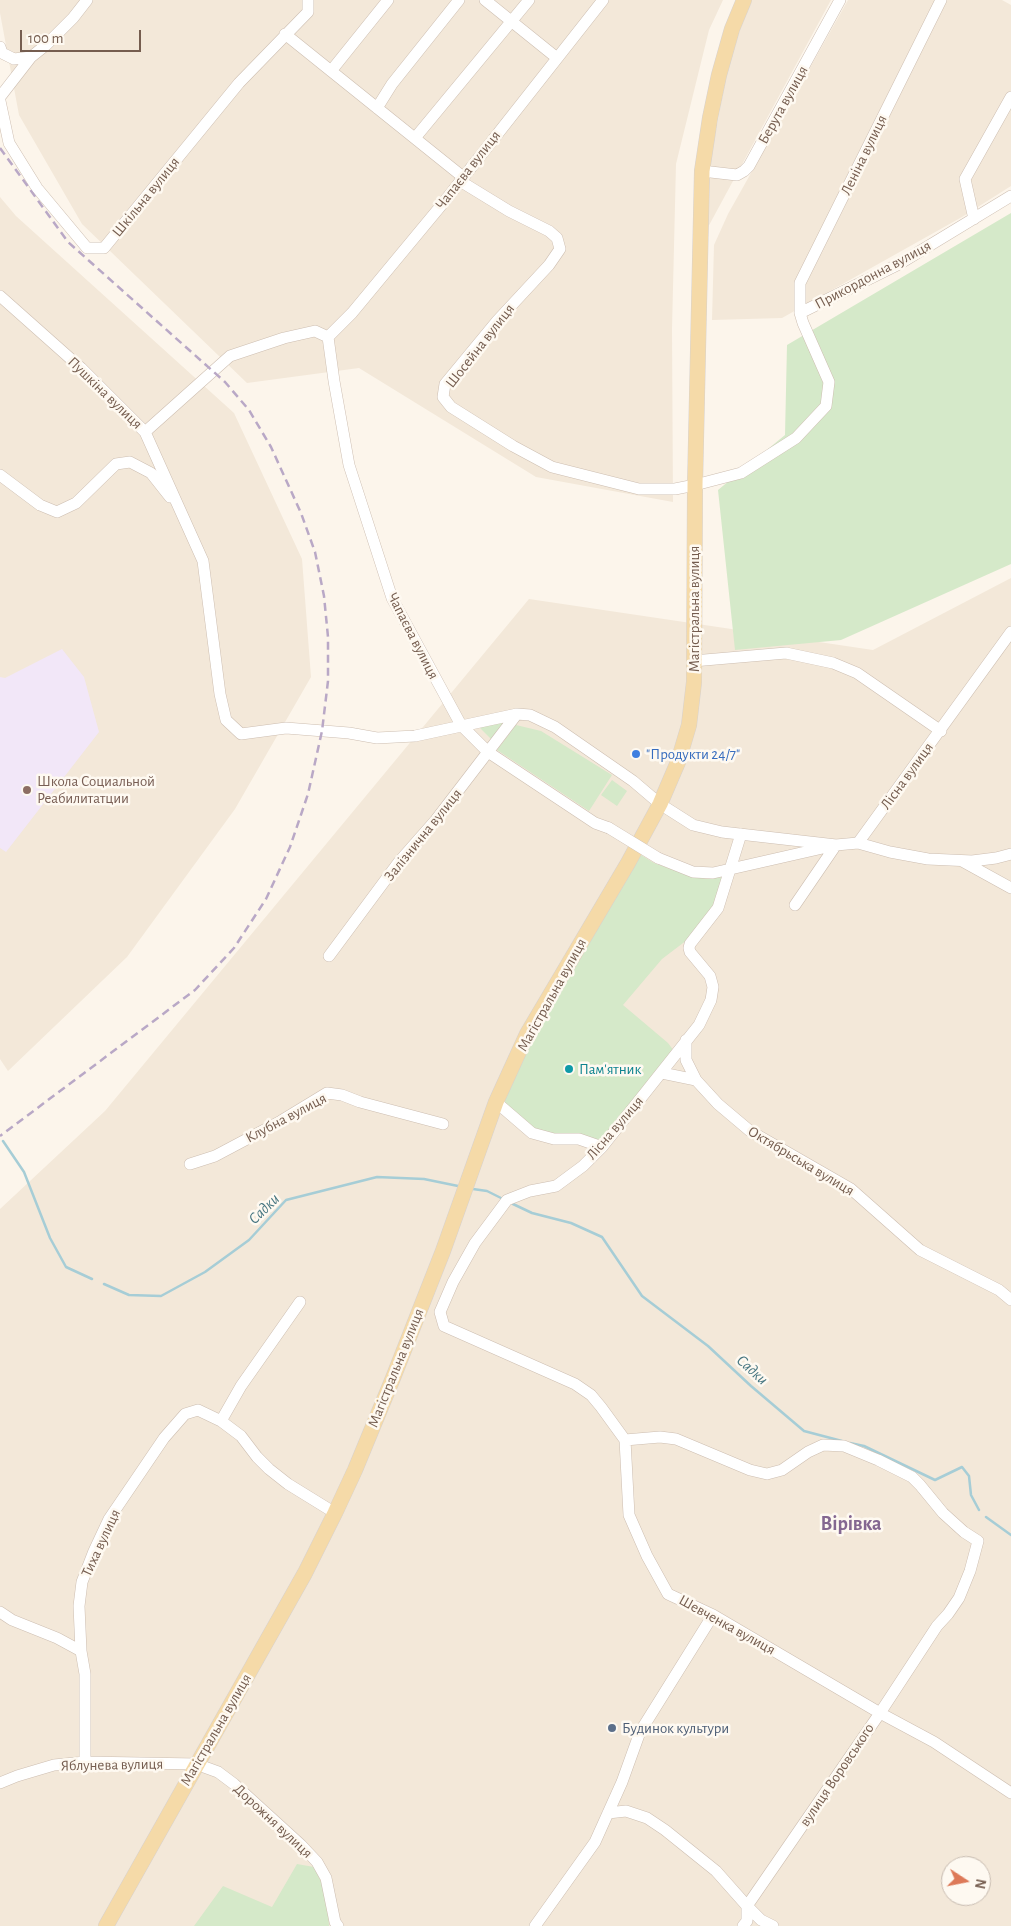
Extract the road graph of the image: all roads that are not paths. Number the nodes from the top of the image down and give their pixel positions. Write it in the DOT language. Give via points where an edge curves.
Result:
graph roads {
  1 [pos="87,0"];
  2 [pos="308,0"];
  3 [pos="388,0"];
  4 [pos="459,0"];
  5 [pos="485,0"];
  6 [pos="529,0"];
  7 [pos="603,0"];
  8 [pos="744,0"];
  9 [pos="840,0"];
  10 [pos="941,0"];
  11 [pos="512,21"];
  12 [pos="285,34"];
  13 [pos="0,48"];
  14 [pos="31,57"];
  15 [pos="557,58"];
  16 [pos="331,71"];
  17 [pos="1011,97"];
  18 [pos="0,99"];
  19 [pos="377,108"];
  20 [pos="415,138"];
  21 [pos="702,171"];
  22 [pos="462,179"];
  23 [pos="1011,196"];
  24 [pos="974,219"];
  25 [pos="0,296"];
  26 [pos="800,313"];
  27 [pos="328,337"];
  28 [pos="146,432"];
  29 [pos="0,475"];
  30 [pos="695,485"];
  31 [pos="181,512"];
  32 [pos="1011,632"];
  33 [pos="693,661"];
  34 [pos="518,714"];
  35 [pos="461,725"];
  36 [pos="941,731"];
  37 [pos="488,752"];
  38 [pos="660,804"];
  39 [pos="741,834"];
  40 [pos="858,842"];
  41 [pos="836,846"];
  42 [pos="1011,854"];
  43 [pos="962,861"];
  44 [pos="730,870"];
  45 [pos="1011,888"];
  46 [pos="795,905"];
  47 [pos="329,956"];
  48 [pos="686,1040"];
  49 [pos="662,1073"];
  50 [pos="696,1080"];
  51 [pos="496,1102"];
  52 [pos="443,1124"];
  53 [pos="602,1147"];
  54 [pos="190,1164"];
  55 [pos="1011,1300"];
  56 [pos="300,1302"];
  57 [pos="221,1421"];
  58 [pos="625,1440"];
  59 [pos="335,1513"];
  60 [pos="0,1612"];
  61 [pos="713,1615"];
  62 [pos="81,1651"];
  63 [pos="880,1713"];
  64 [pos="85,1762"];
  65 [pos="196,1764"];
  66 [pos="0,1783"];
  67 [pos="1011,1793"];
  68 [pos="608,1813"];
  69 [pos="746,1906"];
  70 [pos="761,1920"];
  71 [pos="745,1923"];
  72 [pos="106,1926"];
  73 [pos="338,1926"];
  74 [pos="535,1926"];
  75 [pos="773,1926"];
  1 -- 14 [label="street, Шкільна вулиця" via="46,46"];
  2 -- 12 [label="street, Шкільна вулиця" via="308,12"];
  3 -- 16 [label="street"];
  4 -- 19 [label="street" via="392,84"];
  5 -- 11 [label="street"];
  6 -- 11 [label="street"];
  7 -- 15 [label="street, Чапаєва вулиця"];
  8 -- 21 [label="main road, Магістральна вулиця" via="719,75"];
  9 -- 21 [label="street, Берута вулиця" via="750,166 737,175"];
  10 -- 26 [label="street, Леніна вулиця" via="800,283"];
  11 -- 15 [label="street"];
  11 -- 20 [label="street"];
  12 -- 16 [label="street"];
  12 -- 18 [label="street, Шкільна вулиця" via="239,83 104,248 87,248 37,188 9,143"];
  13 -- 14 [label="street" via="2,53 14,59"];
  14 -- 18 [label="street, Шкільна вулиця"];
  15 -- 22 [label="street, Чапаєва вулиця"];
  16 -- 19 [label="street"];
  17 -- 24 [label="street" via="966,178"];
  19 -- 20 [label="street"];
  20 -- 22 [label="street"];
  21 -- 30 [label="main road, Магістральна вулиця"];
  22 -- 27 [label="street, Чапаєва вулиця" via="352,313"];
  22 -- 30 [label="street, Шосейна вулиця" via="509,211 549,231 557,238 560,249 445,384 443,397 459,412 552,467 639,489"];
  23 -- 24 [label="street, Прикордонна вулиця"];
  24 -- 26 [label="street, Прикордонна вулиця" via="899,264"];
  25 -- 28 [label="street, Пушкіна вулиця" via="81,368"];
  26 -- 30 [label="street, Прикордонна вулиця" via="829,382 826,406 796,438 742,473"];
  27 -- 28 [label="street" via="315,331 230,356"];
  27 -- 35 [label="street, Чапаєва вулиця" via="349,465 392,598"];
  28 -- 31 [label="street, Пушкіна вулиця"];
  29 -- 31 [label="street" via="40,505 57,512 76,503 116,464 130,462 151,473"];
  30 -- 33 [label="main road, Магістральна вулиця"];
  31 -- 35 [label="street, Пушкіна вулиця" via="203,561 226,720 241,734 286,728 377,738 416,736"];
  32 -- 36 [label="street, Лісна вулиця"];
  33 -- 36 [label="street" via="786,653 833,663 857,673"];
  33 -- 38 [label="main road, Магістральна вулиця" via="689,724 678,762"];
  34 -- 35 [label="street"];
  34 -- 37 [label="street, Залізнична вулиця"];
  34 -- 38 [label="street" via="530,715 555,727 633,781"];
  35 -- 37 [label="street, Чапаєва вулиця"];
  36 -- 40 [label="street, Лісна вулиця"];
  37 -- 44 [label="street, Чапаєва вулиця, bridge" via="595,823 658,858 692,872"];
  37 -- 47 [label="street, Залізнична вулиця" via="398,863"];
  38 -- 39 [label="street" via="693,825"];
  38 -- 51 [label="main road, Магістральна вулиця" via="527,1034"];
  39 -- 41 [label="street"];
  39 -- 44 [label="street"];
  40 -- 41 [label="street"];
  40 -- 43 [label="street" via="928,859"];
  41 -- 44 [label="street, Чапаєва вулиця"];
  41 -- 46 [label="street"];
  42 -- 43 [label="street"];
  43 -- 45 [label="street"];
  44 -- 48 [label="street, Лісна вулиця" via="718,908 690,944 690,952 710,976 713,987 711,1000 699,1025"];
  48 -- 49 [label="street, Лісна вулиця"];
  48 -- 50 [label="street, Октябрьська вулиця" via="686,1060"];
  49 -- 50 [label="street"];
  49 -- 53 [label="street, Лісна вулиця"];
  50 -- 55 [label="street, Октябрьська вулиця" via="750,1131 851,1189 920,1250 998,1290"];
  51 -- 53 [label="street" via="532,1133 554,1139 579,1139"];
  51 -- 59 [label="main road, Магістральна вулиця" via="443,1251"];
  52 -- 54 [label="street, Клубна вулиця" via="327,1093 215,1156"];
  53 -- 58 [label="street, Лісна вулиця" via="556,1186 507,1200 475,1242 440,1312 444,1326 575,1384 591,1395"];
  56 -- 57 [label="street" via="241,1386"];
  57 -- 59 [label="street, Тиха вулиця" via="241,1436 269,1469"];
  57 -- 62 [label="street, Тиха вулиця" via="198,1410 185,1414 164,1438 109,1519 82,1582"];
  58 -- 61 [label="street, Шевченка вулиця" via="629,1515 647,1556 668,1594"];
  58 -- 63 [label="street, вулиця Воровського" via="676,1439 767,1474 782,1470 823,1445 844,1446 912,1478 943,1513 978,1541 959,1598 936,1626"];
  59 -- 65 [label="main road, Магістральна вулиця" via="305,1573"];
  60 -- 62 [label="street"];
  61 -- 63 [label="street, Шевченка вулиця"];
  61 -- 68 [label="street" via="640,1732"];
  62 -- 64 [label="street, Тиха вулиця" via="85,1674"];
  63 -- 67 [label="street, Шевченка вулиця" via="934,1742"];
  63 -- 69 [label="street, вулиця Воровського"];
  64 -- 65 [label="street, Яблунева вулиця"];
  64 -- 66 [label="street, Яблунева вулиця" via="54,1765"];
  65 -- 72 [label="main road, Магістральна вулиця"];
  65 -- 73 [label="street, Дорожня вулиця" via="218,1772 234,1784 317,1862 326,1878"];
  68 -- 69 [label="street" via="626,1812 647,1818 666,1830 716,1872"];
  68 -- 74 [label="street" via="595,1842"];
  69 -- 70 [label="street"];
  69 -- 71 [label="street"];
  70 -- 71 [label="street"];
  70 -- 75 [label="street"];
}
